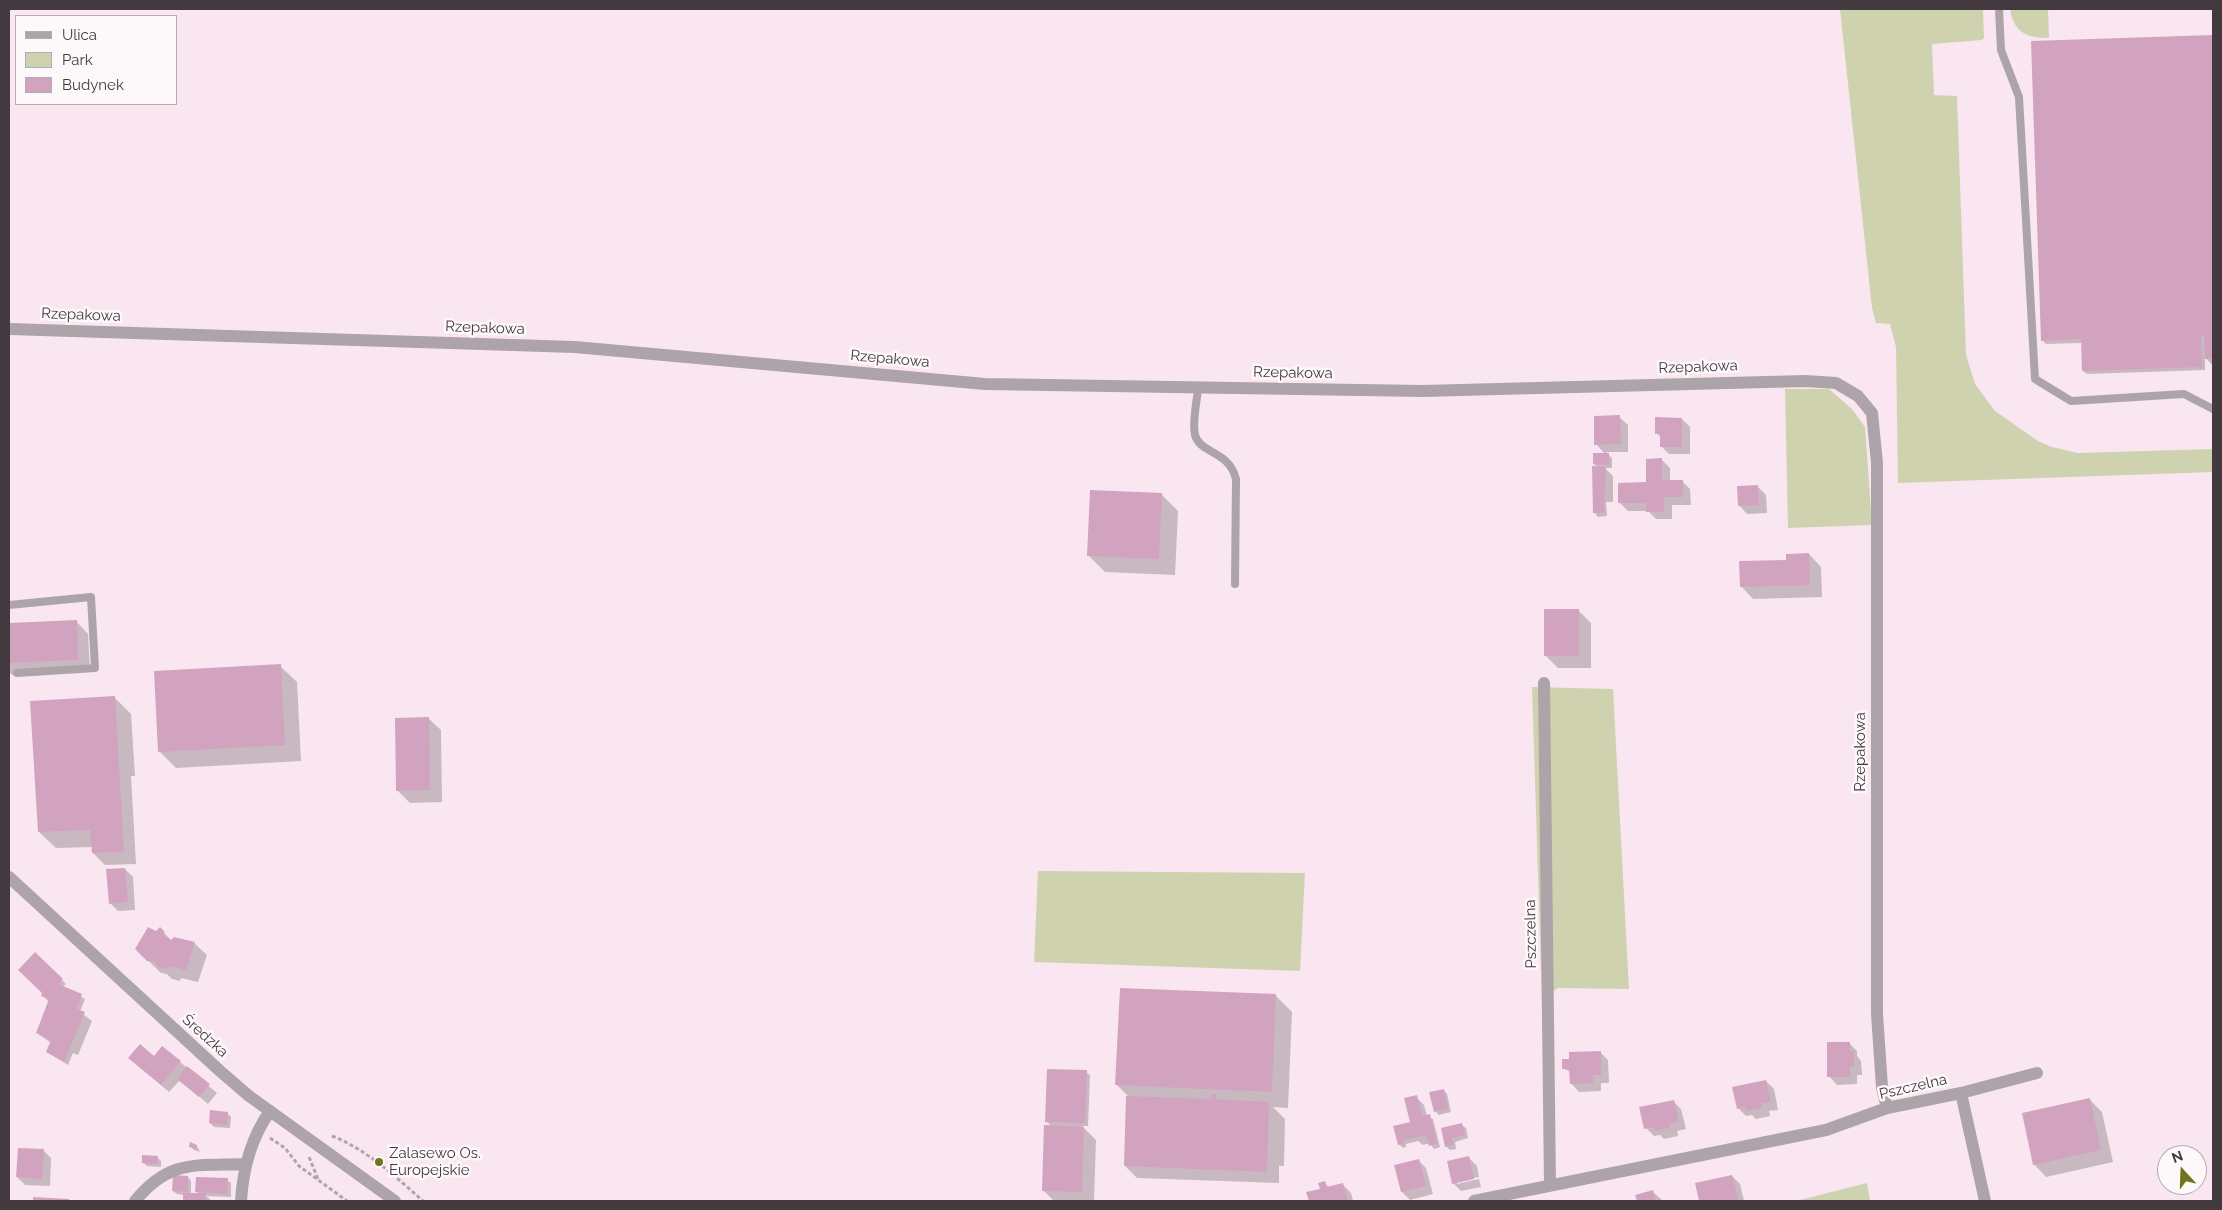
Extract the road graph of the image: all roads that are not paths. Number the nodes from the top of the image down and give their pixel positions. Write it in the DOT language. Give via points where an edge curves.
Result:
graph roads {
  1 [pos="1999,9"];
  2 [pos="9,329"];
  3 [pos="1198,388"];
  4 [pos="2213,409"];
  5 [pos="1235,584"];
  6 [pos="9,604"];
  7 [pos="17,673"];
  8 [pos="1544,683"];
  9 [pos="9,877"];
  10 [pos="2037,1073"];
  11 [pos="1961,1093"];
  12 [pos="1888,1108"];
  13 [pos="270,1111"];
  14 [pos="245,1164"];
  15 [pos="1550,1186"];
  16 [pos="135,1201"];
  17 [pos="240,1201"];
  18 [pos="395,1201"];
  19 [pos="1474,1201"];
  20 [pos="1985,1201"];
  1 -- 4 [label="lane" via="2001,50 2019,97 2035,379 2071,401 2184,394"];
  2 -- 3 [label="street, Rzepakowa" via="575,347 985,384"];
  3 -- 5 [label="lane" via="1195,426 1198,442 1228,462 1236,479"];
  3 -- 12 [label="street, Rzepakowa" via="1422,391 1805,381 1836,383 1858,396 1872,413 1877,463 1877,1014 1882,1087"];
  6 -- 7 [label="lane" via="91,597 96,668"];
  8 -- 15 [label="street, Pszczelna"];
  9 -- 13 [label="street, Średzka" via="191,1045"];
  10 -- 11 [label="street, Pszczelna"];
  11 -- 12 [label="street, Pszczelna"];
  11 -- 20 [label="street, Pszczelna"];
  12 -- 15 [label="street, Pszczelna" via="1826,1130"];
  13 -- 14 [label="street" via="257,1129"];
  13 -- 18 [label="street, Średzka"];
  14 -- 16 [label="street" via="186,1166 170,1171"];
  14 -- 17 [label="street"];
  15 -- 19 [label="street, Pszczelna"];
}
